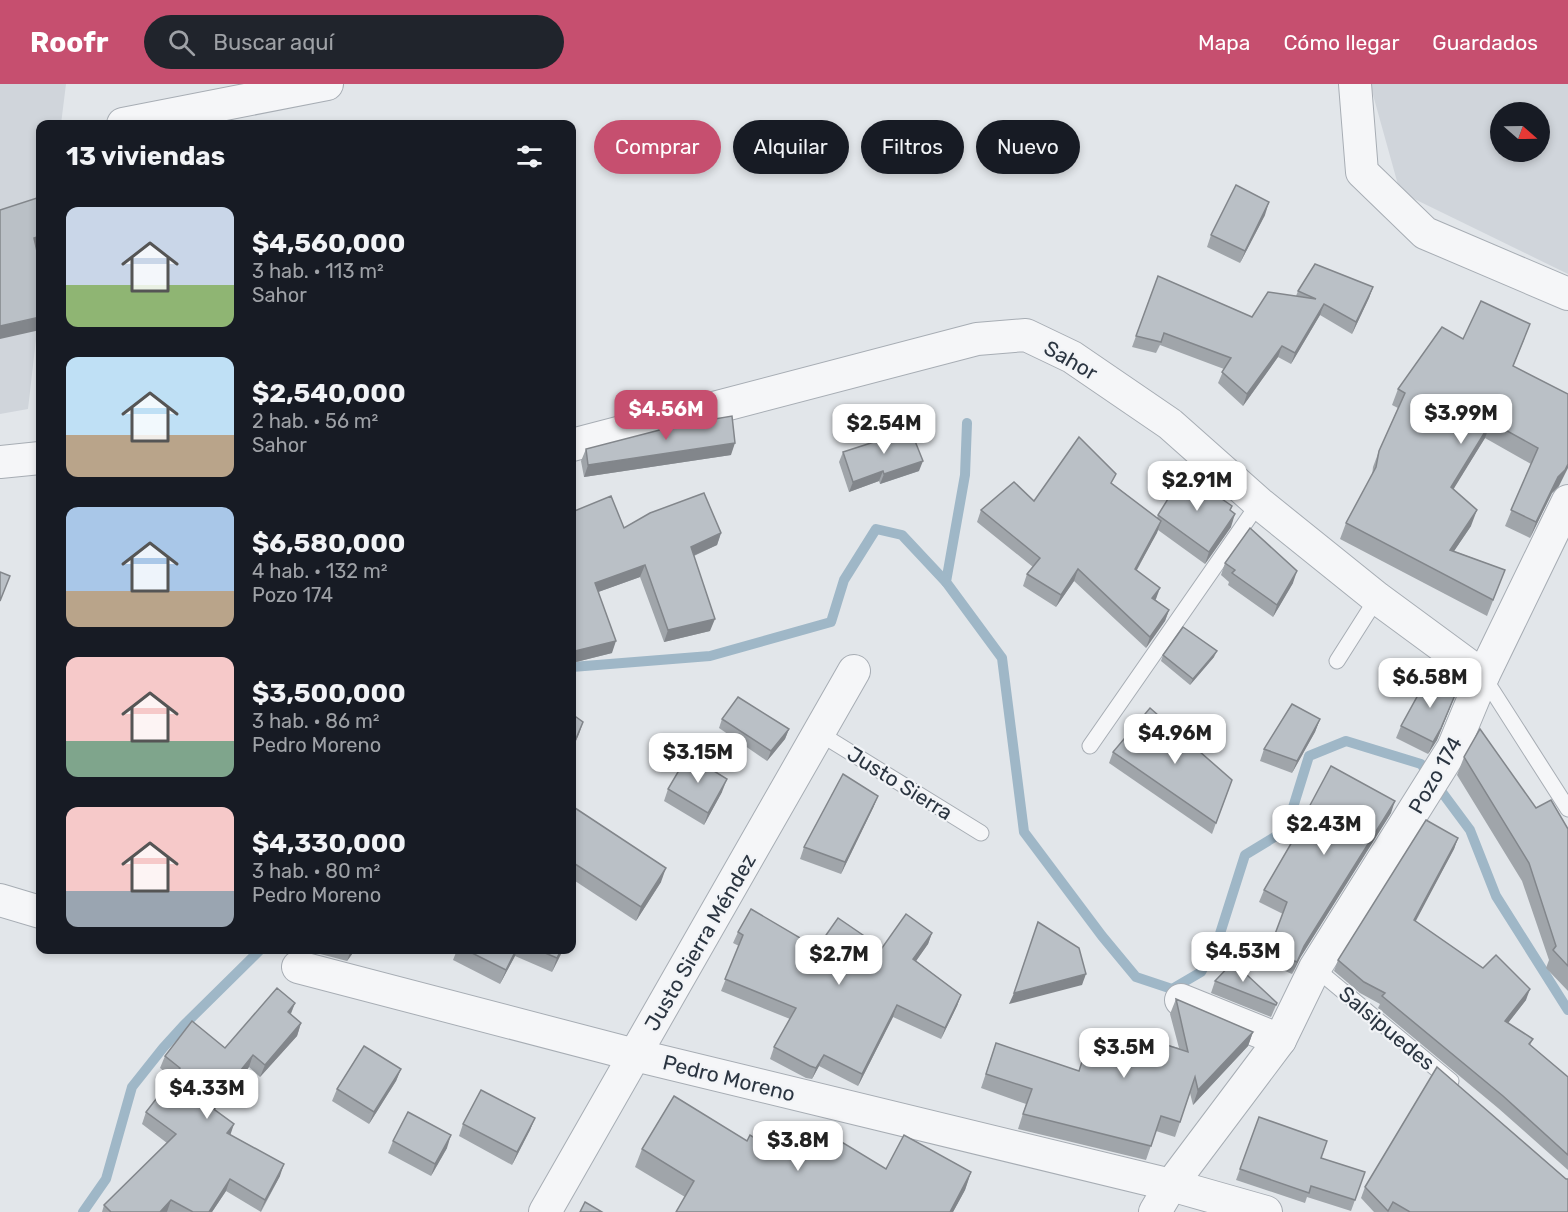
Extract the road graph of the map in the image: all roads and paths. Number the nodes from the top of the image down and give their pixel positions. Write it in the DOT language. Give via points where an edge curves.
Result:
graph roads {
  1 [pos="327,84"];
  2 [pos="1355,84"];
  3 [pos="143,120"];
  4 [pos="1568,294"];
  5 [pos="576,444"];
  6 [pos="36,458"];
  7 [pos="0,462"];
  8 [pos="1568,501"];
  9 [pos="1259,504"];
  10 [pos="1377,598"];
  11 [pos="1336,661"];
  12 [pos="854,671"];
  13 [pos="1484,676"];
  14 [pos="819,733"];
  15 [pos="1090,746"];
  16 [pos="1568,809"];
  17 [pos="981,833"];
  18 [pos="0,900"];
  19 [pos="36,911"];
  20 [pos="298,967"];
  21 [pos="1315,968"];
  22 [pos="1181,1000"];
  23 [pos="1281,1040"];
  24 [pos="635,1055"];
  25 [pos="1466,1093"];
  26 [pos="1170,1185"];
  27 [pos="545,1212"];
  28 [pos="1155,1212"];
  29 [pos="1266,1212"];
  1 -- 3 [label="street"];
  2 -- 4 [label="street" via="1362,172 1425,232"];
  5 -- 9 [label="street, Sahor" via="977,339 1026,335 1072,357 1170,424"];
  6 -- 7 [label="street"];
  8 -- 13 [label="street, Pozo 174"];
  9 -- 10 [label="street, Sahor"];
  9 -- 15 [label="lane"];
  10 -- 11 [label="lane"];
  10 -- 13 [label="street, Sahor"];
  12 -- 14 [label="street, Justo Sierra Méndez"];
  13 -- 16 [label="lane"];
  13 -- 21 [label="street, Pozo 174" via="1453,748"];
  14 -- 17 [label="lane, Justo Sierra"];
  14 -- 24 [label="street, Justo Sierra Méndez"];
  18 -- 19 [label="street"];
  20 -- 24 [label="street, Pedro Moreno"];
  21 -- 23 [label="street, Pozo 174"];
  21 -- 25 [label="lane, Salsipuedes"];
  22 -- 23 [label="street"];
  23 -- 26 [label="street, Pozo 174"];
  24 -- 26 [label="street, Pedro Moreno"];
  24 -- 27 [label="street, Justo Sierra Méndez"];
  26 -- 28 [label="street, Pozo 174"];
  26 -- 29 [label="street, Pedro Moreno"];
}
